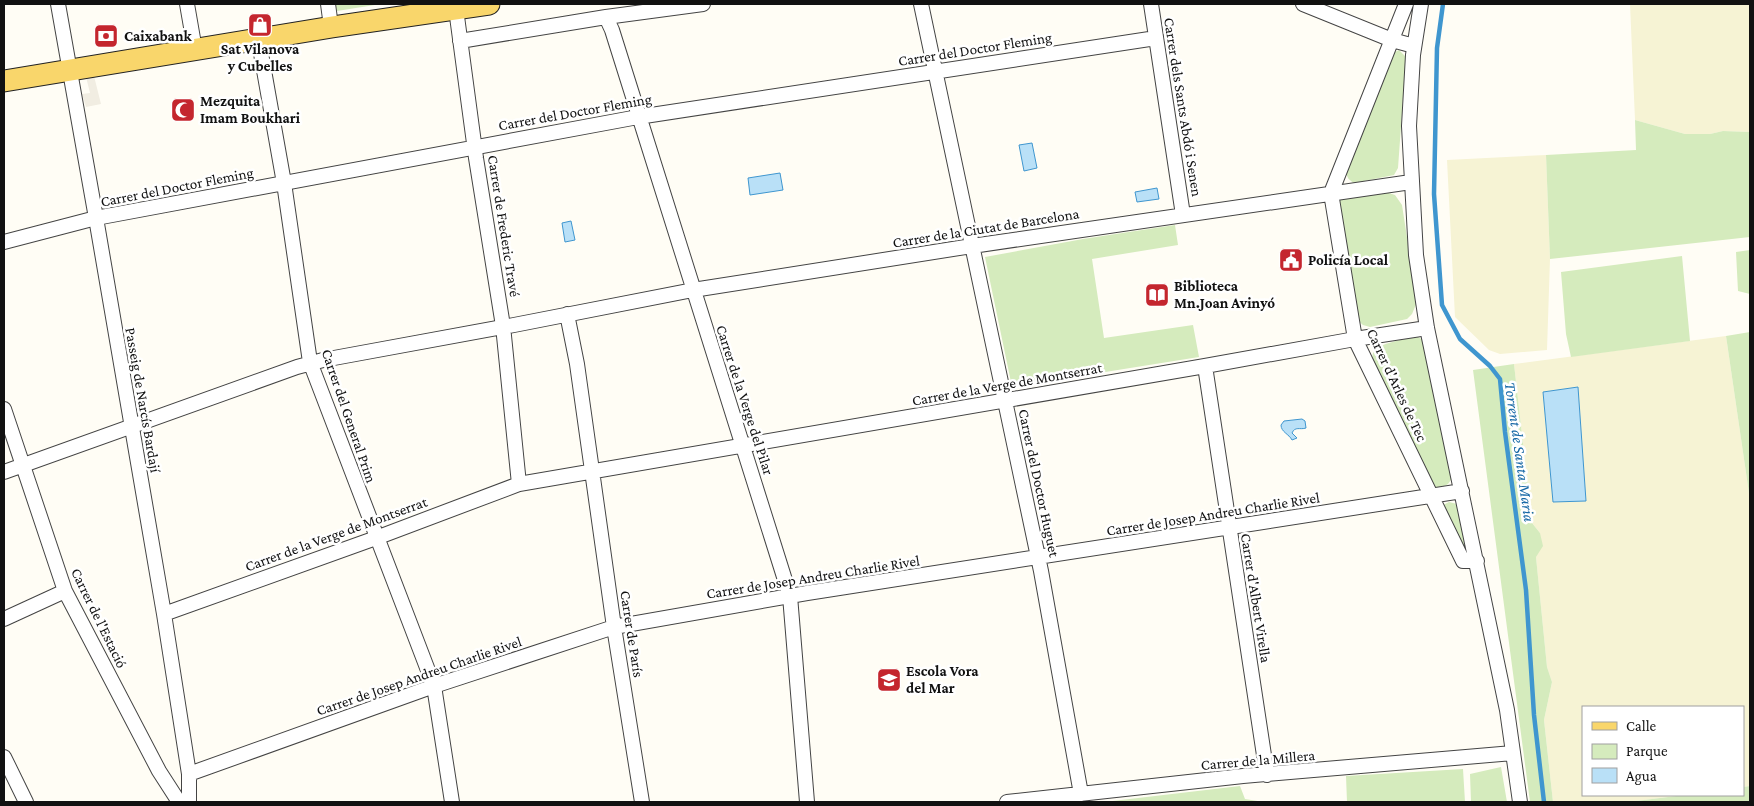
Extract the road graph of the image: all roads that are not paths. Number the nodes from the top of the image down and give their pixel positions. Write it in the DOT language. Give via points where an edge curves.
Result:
graph roads {
  1 [pos="58,4"];
  2 [pos="187,4"];
  3 [pos="425,4"];
  4 [pos="489,4"];
  5 [pos="703,4"];
  6 [pos="922,4"];
  7 [pos="1151,4"];
  8 [pos="1303,4"];
  9 [pos="1406,4"];
  10 [pos="1421,4"];
  11 [pos="456,9"];
  12 [pos="329,11"];
  13 [pos="606,17"];
  14 [pos="257,35"];
  15 [pos="1156,38"];
  16 [pos="1392,40"];
  17 [pos="460,41"];
  18 [pos="194,45"];
  19 [pos="1414,46"];
  20 [pos="69,66"];
  21 [pos="936,71"];
  22 [pos="4,72"];
  23 [pos="4,81"];
  24 [pos="638,117"];
  25 [pos="475,147"];
  26 [pos="1411,182"];
  27 [pos="284,184"];
  28 [pos="1331,193"];
  29 [pos="1183,215"];
  30 [pos="96,218"];
  31 [pos="4,242"];
  32 [pos="972,246"];
  33 [pos="693,290"];
  34 [pos="567,314"];
  35 [pos="503,326"];
  36 [pos="1428,328"];
  37 [pos="1355,339"];
  38 [pos="310,362"];
  39 [pos="1205,366"];
  40 [pos="1004,400"];
  41 [pos="4,409"];
  42 [pos="131,426"];
  43 [pos="742,446"];
  44 [pos="22,466"];
  45 [pos="591,470"];
  46 [pos="4,472"];
  47 [pos="519,484"];
  48 [pos="1462,491"];
  49 [pos="1432,496"];
  50 [pos="1229,528"];
  51 [pos="376,538"];
  52 [pos="1039,558"];
  53 [pos="1476,561"];
  54 [pos="65,591"];
  55 [pos="790,596"];
  56 [pos="164,614"];
  57 [pos="4,619"];
  58 [pos="614,627"];
  59 [pos="434,686"];
  60 [pos="1513,753"];
  61 [pos="4,757"];
  62 [pos="189,774"];
  63 [pos="1267,775"];
  64 [pos="1081,794"];
  65 [pos="26,802"];
  66 [pos="180,802"];
  67 [pos="188,802"];
  68 [pos="193,802"];
  69 [pos="452,802"];
  70 [pos="642,802"];
  71 [pos="807,802"];
  72 [pos="1007,802"];
  73 [pos="1520,802"];
  1 -- 20 [label="street, Passeig de Narcís Bardají"];
  2 -- 18 [label="street"];
  3 -- 12 [label="main road"];
  4 -- 11 [label="main road"];
  5 -- 13 [label="street"];
  6 -- 21 [label="street, Carrer del Doctor Huguet"];
  7 -- 15 [label="street, Carrer dels Sants Abdó i Senen"];
  8 -- 16 [label="street"];
  9 -- 16 [label="street"];
  10 -- 19 [label="street, Carrer d'Arles de Tec"];
  11 -- 14 [label="main road"];
  11 -- 17 [label="street, Carrer de Frederic Travé"];
  12 -- 14 [label="main road"];
  13 -- 17 [label="street"];
  13 -- 24 [label="street, Carrer de la Verge del Pilar"];
  14 -- 18 [label="main road"];
  14 -- 27 [label="street, Carrer del General Prim"];
  15 -- 21 [label="street, Carrer del Doctor Fleming"];
  15 -- 29 [label="street, Carrer dels Sants Abdó i Senen"];
  16 -- 19 [label="street"];
  16 -- 28 [label="street"];
  17 -- 25 [label="street, Carrer de Frederic Travé"];
  18 -- 20 [label="main road"];
  19 -- 26 [label="street, Carrer d'Arles de Tec" via="1409,126"];
  20 -- 22 [label="main road"];
  20 -- 23 [label="main road"];
  20 -- 30 [label="street, Passeig de Narcís Bardají"];
  21 -- 24 [label="street, Carrer del Doctor Fleming"];
  21 -- 32 [label="street, Carrer del Doctor Huguet"];
  24 -- 25 [label="street, Carrer del Doctor Fleming"];
  24 -- 33 [label="street, Carrer de la Verge del Pilar"];
  25 -- 27 [label="street, Carrer del Doctor Fleming"];
  25 -- 35 [label="street, Carrer de Frederic Travé"];
  26 -- 28 [label="street, Carrer de la Ciutat de Barcelona"];
  26 -- 36 [label="street, Carrer d'Arles de Tec" via="1416,256"];
  27 -- 30 [label="street, Carrer del Doctor Fleming"];
  27 -- 38 [label="street, Carrer del General Prim"];
  28 -- 29 [label="street, Carrer de la Ciutat de Barcelona"];
  28 -- 37 [label="street, Carrer d'Arles de Tec"];
  29 -- 32 [label="street, Carrer de la Ciutat de Barcelona"];
  30 -- 31 [label="street, Carrer del Doctor Fleming"];
  30 -- 42 [label="street, Passeig de Narcís Bardají"];
  32 -- 33 [label="street, Carrer de la Ciutat de Barcelona"];
  32 -- 40 [label="street, Carrer del Doctor Huguet"];
  33 -- 34 [label="street, Carrer de la Ciutat de Barcelona"];
  33 -- 43 [label="street, Carrer de la Verge del Pilar"];
  34 -- 35 [label="street, Carrer de la Ciutat de Barcelona"];
  34 -- 45 [label="street, Carrer de París" via="578,364"];
  35 -- 38 [label="street"];
  35 -- 47 [label="street, Carrer de Frederic Travé"];
  36 -- 37 [label="street, Carrer de la Verge de Montserrat"];
  36 -- 48 [label="street, Carrer d'Arles de Tec"];
  37 -- 39 [label="street, Carrer de la Verge de Montserrat"];
  37 -- 49 [label="street, Carrer d'Arles de Tec"];
  38 -- 42 [label="street"];
  38 -- 51 [label="street, Carrer del General Prim"];
  39 -- 40 [label="street, Carrer de la Verge de Montserrat"];
  39 -- 50 [label="street, Carrer d'Albert Virella"];
  40 -- 43 [label="street, Carrer de la Verge de Montserrat"];
  40 -- 52 [label="street, Carrer del Doctor Huguet"];
  41 -- 44 [label="street, Carrer de l'Estació"];
  42 -- 44 [label="street"];
  42 -- 56 [label="street, Passeig de Narcís Bardají"];
  43 -- 45 [label="street, Carrer de la Verge de Montserrat"];
  43 -- 55 [label="street, Carrer de la Verge del Pilar"];
  44 -- 46 [label="street"];
  44 -- 54 [label="street, Carrer de l'Estació"];
  45 -- 47 [label="street, Carrer de la Verge de Montserrat"];
  45 -- 58 [label="street, Carrer de París"];
  47 -- 51 [label="street, Carrer de la Verge de Montserrat"];
  48 -- 49 [label="street, Carrer de Josep Andreu Charlie Rivel"];
  48 -- 53 [label="street, Carrer d'Arles de Tec"];
  49 -- 50 [label="street, Carrer de Josep Andreu Charlie Rivel"];
  49 -- 53 [label="street, Carrer d'Arles de Tec" via="1463,561"];
  50 -- 52 [label="street, Carrer de Josep Andreu Charlie Rivel"];
  50 -- 63 [label="street, Carrer d'Albert Virella"];
  51 -- 56 [label="street, Carrer de la Verge de Montserrat"];
  51 -- 59 [label="street, Carrer del General Prim"];
  52 -- 55 [label="street, Carrer de Josep Andreu Charlie Rivel"];
  52 -- 64 [label="street, Carrer del Doctor Huguet"];
  53 -- 60 [label="street, Carrer d'Arles de Tec"];
  54 -- 57 [label="street"];
  54 -- 66 [label="street, Carrer de l'Estació" via="159,771"];
  55 -- 58 [label="street, Carrer de Josep Andreu Charlie Rivel"];
  55 -- 71 [label="street, Carrer de la Verge del Pilar"];
  56 -- 62 [label="street, Passeig de Narcís Bardají"];
  58 -- 59 [label="street, Carrer de Josep Andreu Charlie Rivel"];
  58 -- 70 [label="street, Carrer de París"];
  59 -- 62 [label="street, Carrer de Josep Andreu Charlie Rivel"];
  59 -- 69 [label="street, Carrer del General Prim"];
  60 -- 63 [label="street, Carrer de la Millera"];
  60 -- 73 [label="street, Carrer d'Arles de Tec"];
  61 -- 65 [label="street"];
  62 -- 67 [label="street, Passeig de Narcís Bardají"];
  63 -- 64 [label="street, Carrer de la Millera"];
  64 -- 72 [label="street, Carrer de la Millera"];
  67 -- 68 [label="street"];
}
